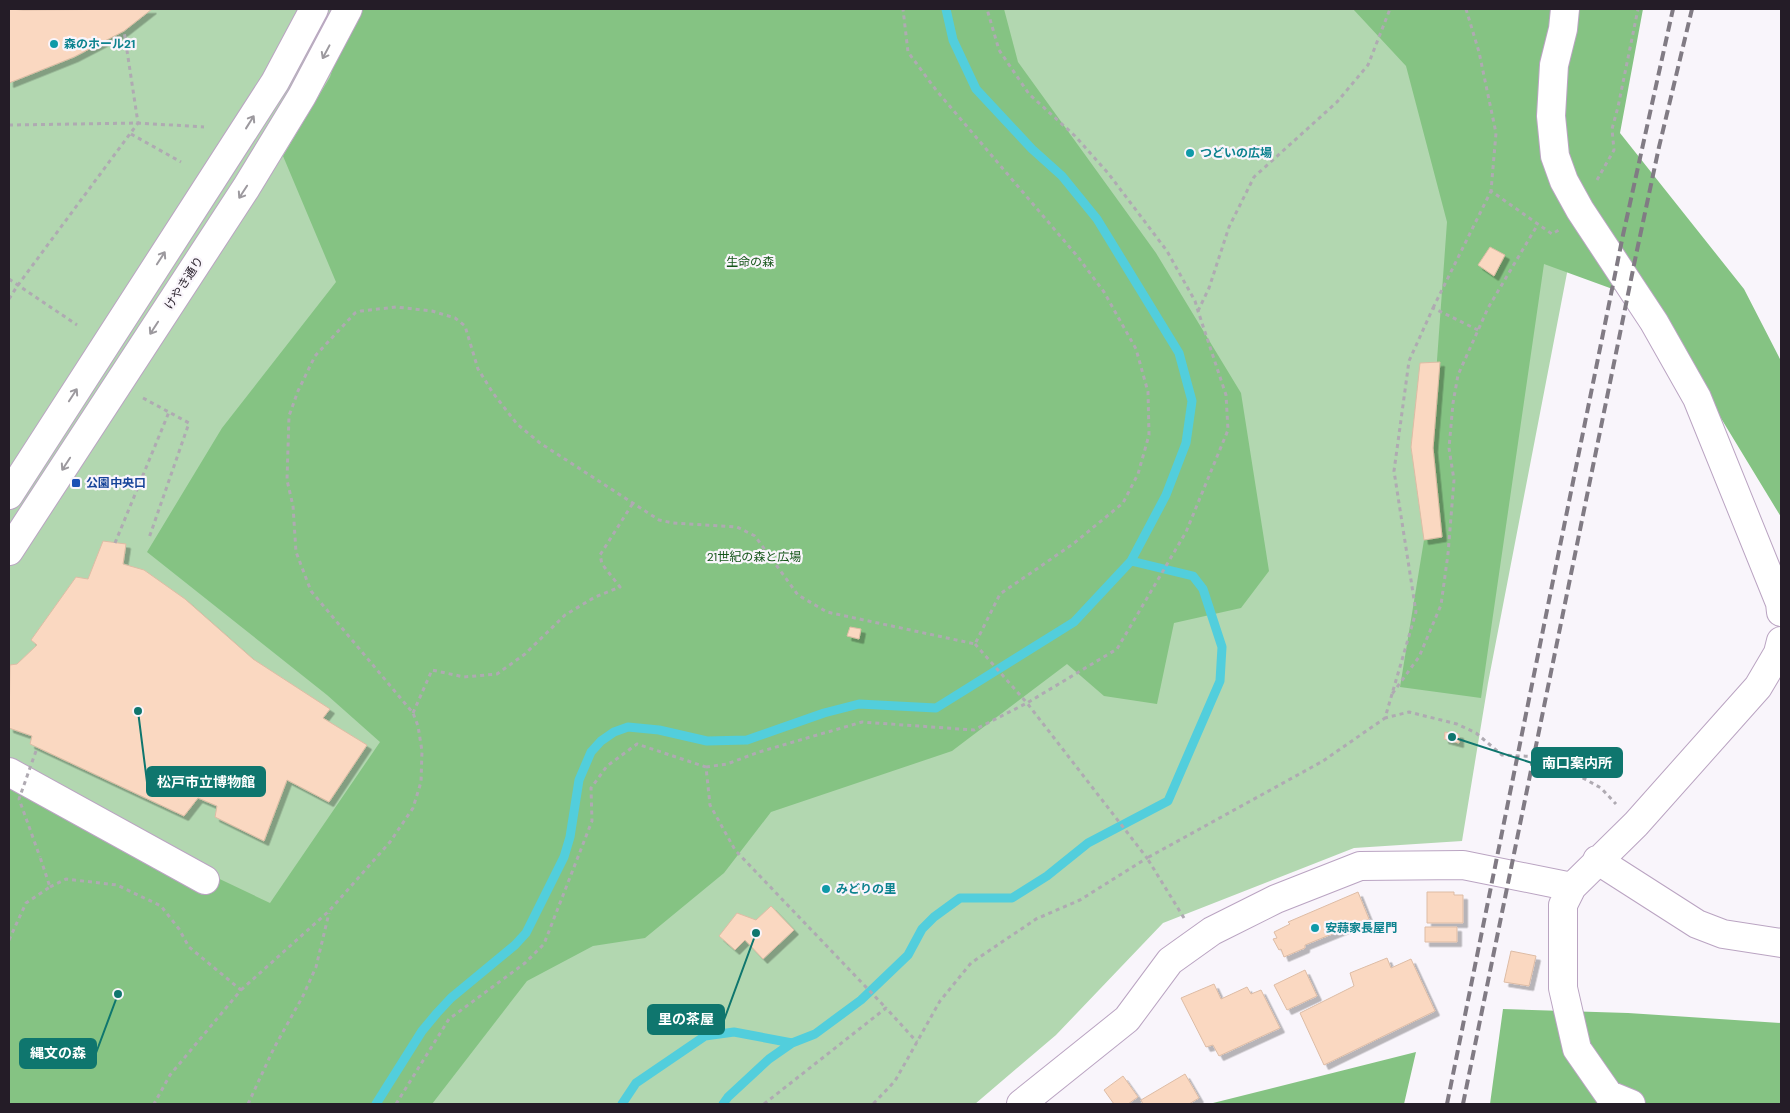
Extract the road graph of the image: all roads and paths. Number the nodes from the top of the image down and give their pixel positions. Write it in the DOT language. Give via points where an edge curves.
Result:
graph roads {
  1 [pos="314,9"];
  2 [pos="348,9"];
  3 [pos="903,9"];
  4 [pos="987,9"];
  5 [pos="1390,9"];
  6 [pos="1466,9"];
  7 [pos="1565,9"];
  8 [pos="1638,9"];
  9 [pos="124,31"];
  10 [pos="138,123"];
  11 [pos="9,125"];
  12 [pos="204,127"];
  13 [pos="131,134"];
  14 [pos="181,162"];
  15 [pos="1490,191"];
  16 [pos="1572,218"];
  17 [pos="1538,224"];
  18 [pos="9,279"];
  19 [pos="18,285"];
  20 [pos="9,300"];
  21 [pos="1433,308"];
  22 [pos="1198,311"];
  23 [pos="77,325"];
  24 [pos="1478,330"];
  25 [pos="140,396"];
  26 [pos="169,412"];
  27 [pos="9,495"];
  28 [pos="633,503"];
  29 [pos="149,538"];
  30 [pos="115,543"];
  31 [pos="9,551"];
  32 [pos="1781,612"];
  33 [pos="1781,641"];
  34 [pos="975,644"];
  35 [pos="1392,694"];
  36 [pos="1027,702"];
  37 [pos="413,713"];
  38 [pos="1385,718"];
  39 [pos="36,751"];
  40 [pos="706,767"];
  41 [pos="9,772"];
  42 [pos="1636,824"];
  43 [pos="1147,858"];
  44 [pos="1597,860"];
  45 [pos="205,880"];
  46 [pos="50,886"];
  47 [pos="1572,887"];
  48 [pos="329,911"];
  49 [pos="9,940"];
  50 [pos="1197,941"];
  51 [pos="1781,943"];
  52 [pos="242,990"];
  53 [pos="886,1008"];
  54 [pos="917,1042"];
  55 [pos="154,1104"];
  56 [pos="248,1104"];
  57 [pos="396,1104"];
  58 [pos="764,1104"];
  59 [pos="873,1104"];
  60 [pos="1021,1104"];
  61 [pos="1631,1104"];
  27 -- 1 [label="street, one-way" via="275,82"];
  2 -- 31 [label="street, けやき通り, one-way" via="302,96 246,188"];
  3 -- 34 [label="path" via="908,52 1104,292 1136,349 1148,392 1148,434 1138,474 1123,503 1073,544 1000,594"];
  4 -- 22 [label="path" via="999,50 1029,94 1075,136 1108,173 1167,251"];
  5 -- 22 [label="path" via="1368,66 1337,102 1254,177 1229,227"];
  6 -- 15 [label="path" via="1479,52 1496,133"];
  7 -- 16 [label="street" via="1564,29 1554,65 1551,116 1555,156"];
  8 -- 16 [label="path" via="1612,129 1614,150"];
  9 -- 10 [label="path"];
  10 -- 11 [label="path"];
  10 -- 12 [label="path"];
  10 -- 13 [label="path"];
  13 -- 14 [label="path"];
  13 -- 19 [label="path"];
  15 -- 17 [label="path"];
  15 -- 21 [label="path"];
  16 -- 17 [label="path" via="1552,234"];
  16 -- 32 [label="street" via="1654,322 1697,398"];
  17 -- 24 [label="path"];
  18 -- 19 [label="path"];
  19 -- 20 [label="path"];
  19 -- 23 [label="path"];
  21 -- 24 [label="path"];
  21 -- 35 [label="path" via="1409,362 1394,471 1416,612"];
  22 -- 36 [label="path" via="1226,395 1228,430 1186,532 1118,649"];
  24 -- 35 [label="path" via="1458,375 1453,404 1449,448 1454,480 1441,605 1419,657"];
  25 -- 26 [label="path"];
  26 -- 29 [label="path" via="189,423"];
  26 -- 30 [label="path"];
  28 -- 34 [label="path" via="659,520 737,527 755,536 798,595 827,612"];
  28 -- 37 [label="path" via="600,555 602,564 620,587 565,615 526,654 498,674 464,677 432,670"];
  28 -- 37 [label="path" via="540,443 517,424 478,369 465,326 456,318 432,311 396,307 355,313 315,356 290,416 287,480 293,506 296,552 311,591"];
  33 -- 42 [label="street" via="1778,653 1758,687"];
  34 -- 36 [label="path"];
  35 -- 38 [label="path"];
  36 -- 40 [label="path" via="974,730 862,722 726,764"];
  36 -- 43 [label="path"];
  37 -- 48 [label="path" via="422,751 421,782 412,808 390,842"];
  38 -- 42 [label="path" via="1409,712 1476,732 1502,755 1541,757 1600,788"];
  38 -- 43 [label="path" via="1323,761"];
  39 -- 46 [label="path, bridge" via="19,798"];
  40 -- 53 [label="path" via="710,805 735,850"];
  40 -- 57 [label="path" via="636,744 607,766 591,788 592,821 544,944 525,963 449,1019"];
  41 -- 45 [label="street"];
  42 -- 44 [label="street"];
  43 -- 50 [label="path"];
  43 -- 54 [label="path" via="1080,900 1028,924 971,963 940,1001"];
  44 -- 47 [label="street"];
  44 -- 51 [label="street" via="1697,924 1723,934"];
  46 -- 49 [label="path" via="26,903"];
  46 -- 52 [label="path" via="66,879 117,885 161,906 189,946"];
  47 -- 50 [label="street" via="1463,865 1360,866 1276,899"];
  47 -- 61 [label="street" via="1563,905 1563,988 1577,1049 1609,1095"];
  48 -- 52 [label="path"];
  48 -- 56 [label="path" via="316,967"];
  50 -- 60 [label="street" via="1170,961 1127,1019"];
  52 -- 55 [label="path" via="170,1076"];
  53 -- 54 [label="path"];
  53 -- 58 [label="path"];
  54 -- 59 [label="path" via="895,1080"];
}
